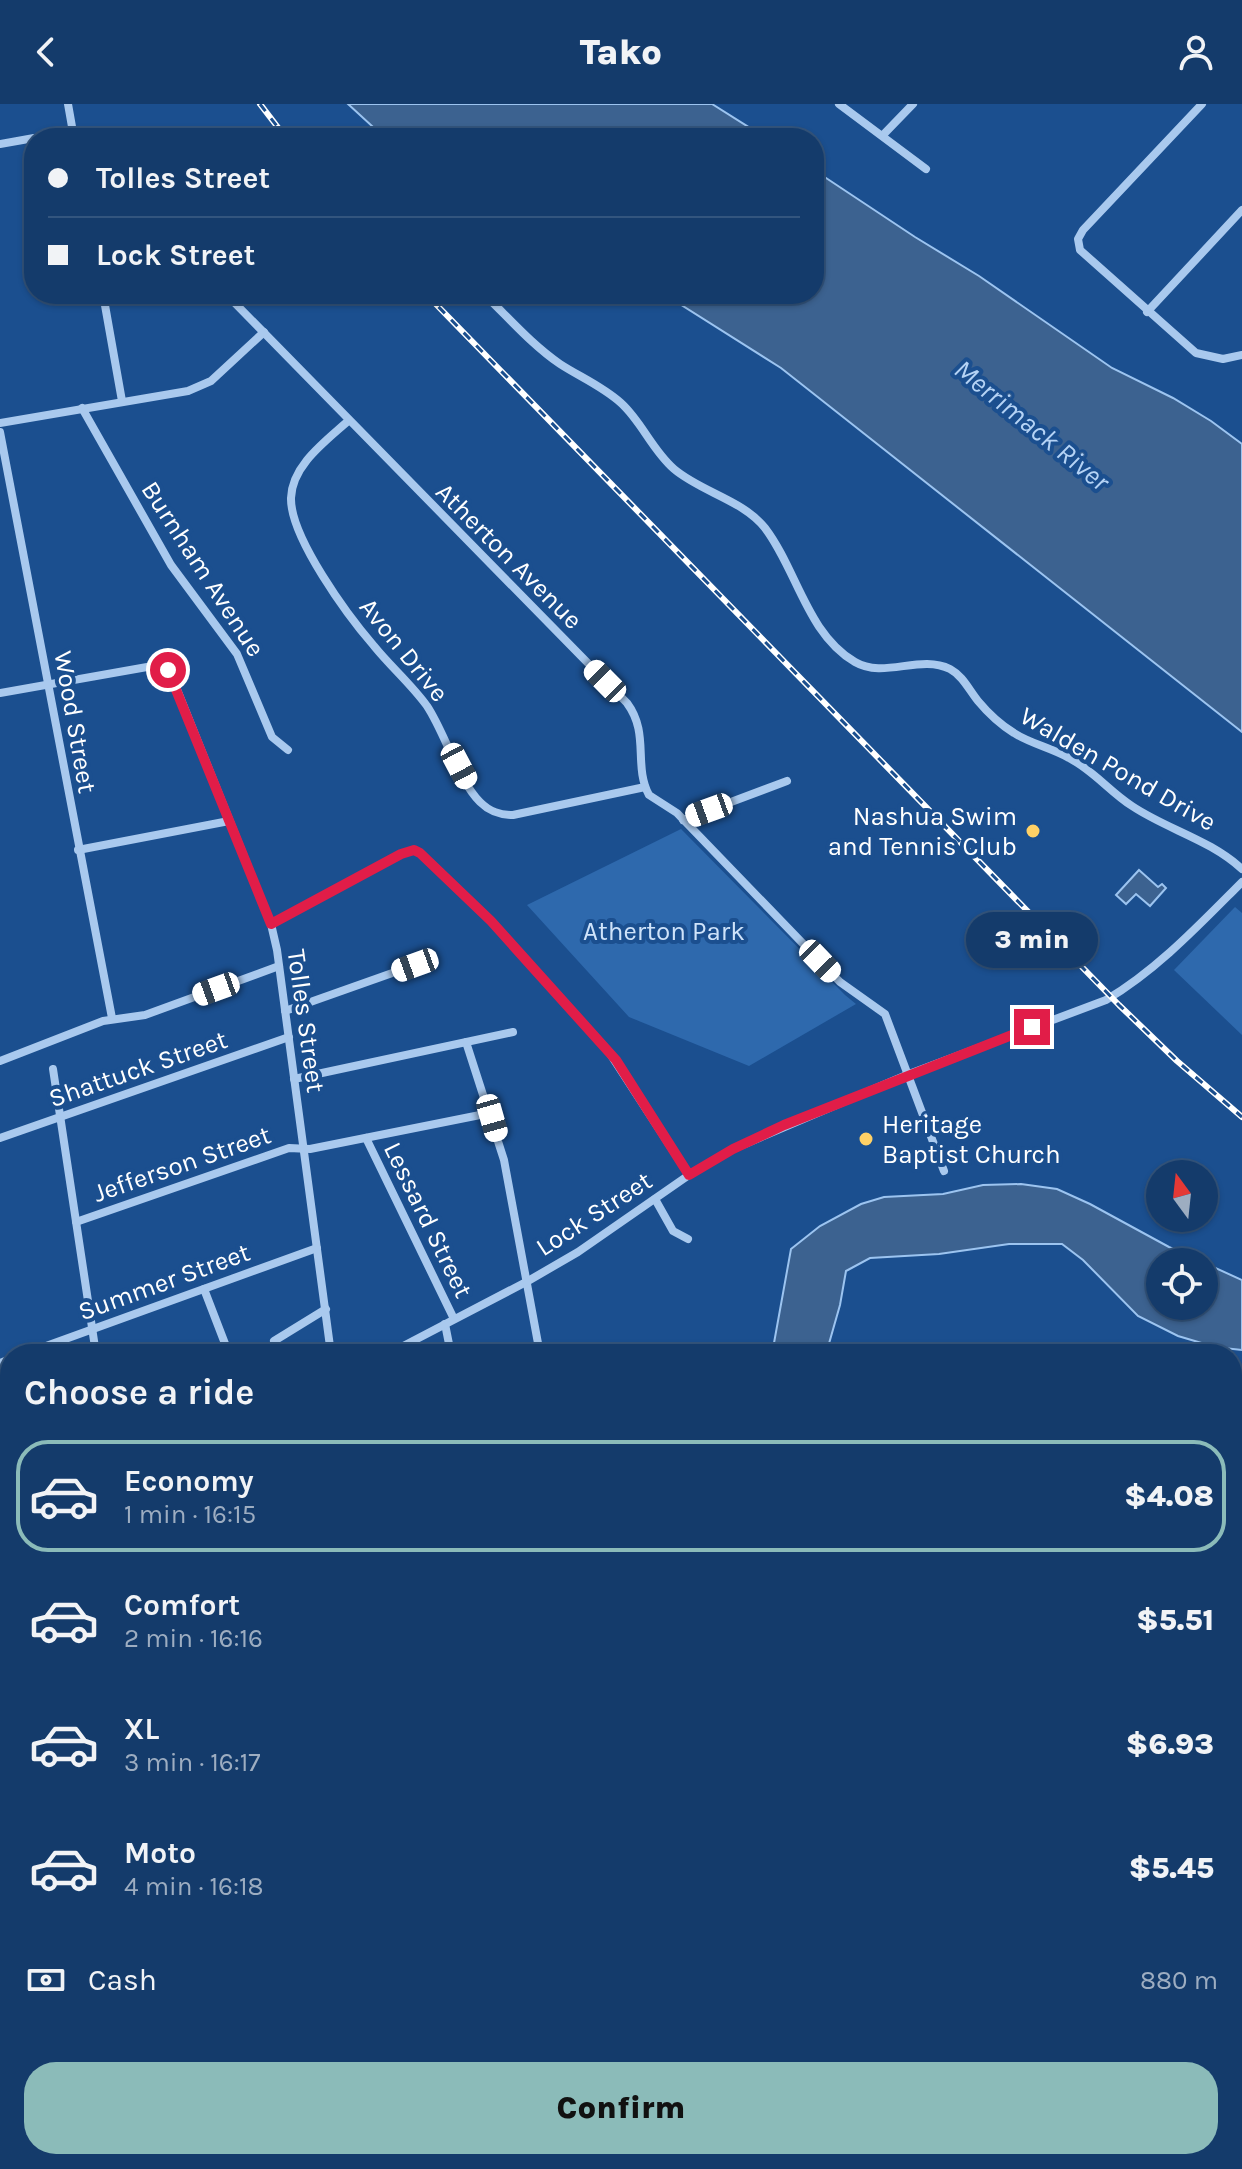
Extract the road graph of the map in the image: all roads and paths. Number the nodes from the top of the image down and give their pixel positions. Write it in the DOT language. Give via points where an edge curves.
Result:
graph roads {
  1 [pos="68,104"];
  2 [pos="839,104"];
  3 [pos="913,104"];
  4 [pos="1202,104"];
  5 [pos="73,128"];
  6 [pos="883,135"];
  7 [pos="24,140"];
  8 [pos="0,144"];
  9 [pos="926,169"];
  10 [pos="1242,210"];
  11 [pos="105,304"];
  12 [pos="236,304"];
  13 [pos="494,304"];
  14 [pos="1147,312"];
  15 [pos="264,332"];
  16 [pos="1242,355"];
  17 [pos="122,401"];
  18 [pos="82,408"];
  19 [pos="348,421"];
  20 [pos="0,423"];
  21 [pos="0,432"];
  22 [pos="48,685"];
  23 [pos="0,693"];
  24 [pos="288,750"];
  25 [pos="787,781"];
  26 [pos="645,787"];
  27 [pos="683,820"];
  28 [pos="229,821"];
  29 [pos="78,850"];
  30 [pos="1242,869"];
  31 [pos="1242,882"];
  32 [pos="271,924"];
  33 [pos="429,960"];
  34 [pos="279,966"];
  35 [pos="285,1011"];
  36 [pos="112,1018"];
  37 [pos="513,1032"];
  38 [pos="289,1037"];
  39 [pos="466,1042"];
  40 [pos="0,1061"];
  41 [pos="53,1069"];
  42 [pos="909,1074"];
  43 [pos="294,1079"];
  44 [pos="490,1113"];
  45 [pos="60,1117"];
  46 [pos="0,1138"];
  47 [pos="366,1138"];
  48 [pos="303,1149"];
  49 [pos="944,1171"];
  50 [pos="689,1175"];
  51 [pos="655,1199"];
  52 [pos="76,1222"];
  53 [pos="688,1239"];
  54 [pos="317,1248"];
  55 [pos="528,1281"];
  56 [pos="204,1289"];
  57 [pos="326,1309"];
  58 [pos="450,1322"];
  59 [pos="92,1329"];
  60 [pos="274,1341"];
  61 [pos="51,1344"];
  62 [pos="94,1344"];
  63 [pos="225,1344"];
  64 [pos="330,1344"];
  65 [pos="415,1344"];
  66 [pos="451,1344"];
  67 [pos="538,1344"];
  1 -- 5 [label="street"];
  2 -- 6 [label="street"];
  3 -- 6 [label="street"];
  4 -- 14 [label="street" via="1078,239 1080,250"];
  6 -- 9 [label="street"];
  7 -- 8 [label="street"];
  10 -- 14 [label="street"];
  11 -- 17 [label="street"];
  12 -- 15 [label="street, Atherton Avenue"];
  13 -- 30 [label="street, Walden Pond Drive" via="538,347 617,400 673,468 753,516 772,539 824,633 846,656 873,668 948,668 1008,729 1070,758 1132,806 1201,839"];
  14 -- 16 [label="street" via="1196,353 1223,359"];
  15 -- 17 [label="street" via="200,386"];
  15 -- 19 [label="street, Atherton Avenue"];
  17 -- 18 [label="street"];
  18 -- 20 [label="street"];
  18 -- 24 [label="street, Burnham Avenue" via="171,565 237,654 272,737"];
  19 -- 26 [label="street, Atherton Avenue" via="627,703 641,735"];
  19 -- 26 [label="street, Avon Drive" via="297,475 291,495 297,526 356,624 426,704 477,799 492,812 513,815"];
  21 -- 22 [label="street, Wood Street"];
  22 -- 23 [label="street"];
  22 -- 28 [label="street, Tolles Street" via="164,664"];
  22 -- 29 [label="street, Wood Street"];
  25 -- 27 [label="street"];
  26 -- 27 [label="street"];
  27 -- 42 [label="street" via="840,982 883,1011"];
  28 -- 29 [label="street"];
  28 -- 32 [label="street, Tolles Street"];
  29 -- 36 [label="street, Wood Street"];
  31 -- 42 [label="street, Lock Street" via="1157,963 1106,1000"];
  32 -- 34 [label="street, Tolles Street"];
  32 -- 50 [label="street" via="414,850 491,921 609,1052"];
  33 -- 35 [label="street"];
  34 -- 35 [label="street, Tolles Street"];
  34 -- 36 [label="street" via="145,1015"];
  35 -- 38 [label="street, Tolles Street"];
  36 -- 40 [label="street"];
  37 -- 39 [label="street"];
  38 -- 43 [label="street, Tolles Street"];
  38 -- 45 [label="street, Shattuck Street"];
  39 -- 43 [label="street"];
  39 -- 44 [label="street"];
  41 -- 45 [label="street"];
  42 -- 49 [label="street"];
  42 -- 50 [label="street, Lock Street" via="784,1125"];
  43 -- 48 [label="street, Tolles Street"];
  44 -- 47 [label="street, Jefferson Street"];
  44 -- 55 [label="street"];
  45 -- 46 [label="street, Shattuck Street"];
  45 -- 52 [label="street"];
  47 -- 48 [label="street, Jefferson Street"];
  47 -- 58 [label="street, Lessard Street"];
  48 -- 52 [label="street, Jefferson Street" via="289,1148"];
  48 -- 54 [label="street, Tolles Street"];
  50 -- 51 [label="street, Lock Street"];
  51 -- 53 [label="street" via="673,1231"];
  51 -- 55 [label="street, Lock Street"];
  52 -- 59 [label="street"];
  54 -- 56 [label="street, Summer Street"];
  54 -- 57 [label="street, Tolles Street"];
  55 -- 58 [label="street, Lock Street"];
  55 -- 67 [label="street"];
  56 -- 59 [label="street, Summer Street"];
  56 -- 63 [label="street"];
  57 -- 60 [label="street"];
  57 -- 64 [label="street, Tolles Street"];
  58 -- 65 [label="street, Lock Street"];
  58 -- 66 [label="street, Lessard Street"];
  59 -- 61 [label="street, Summer Street"];
  59 -- 62 [label="street"];
}
